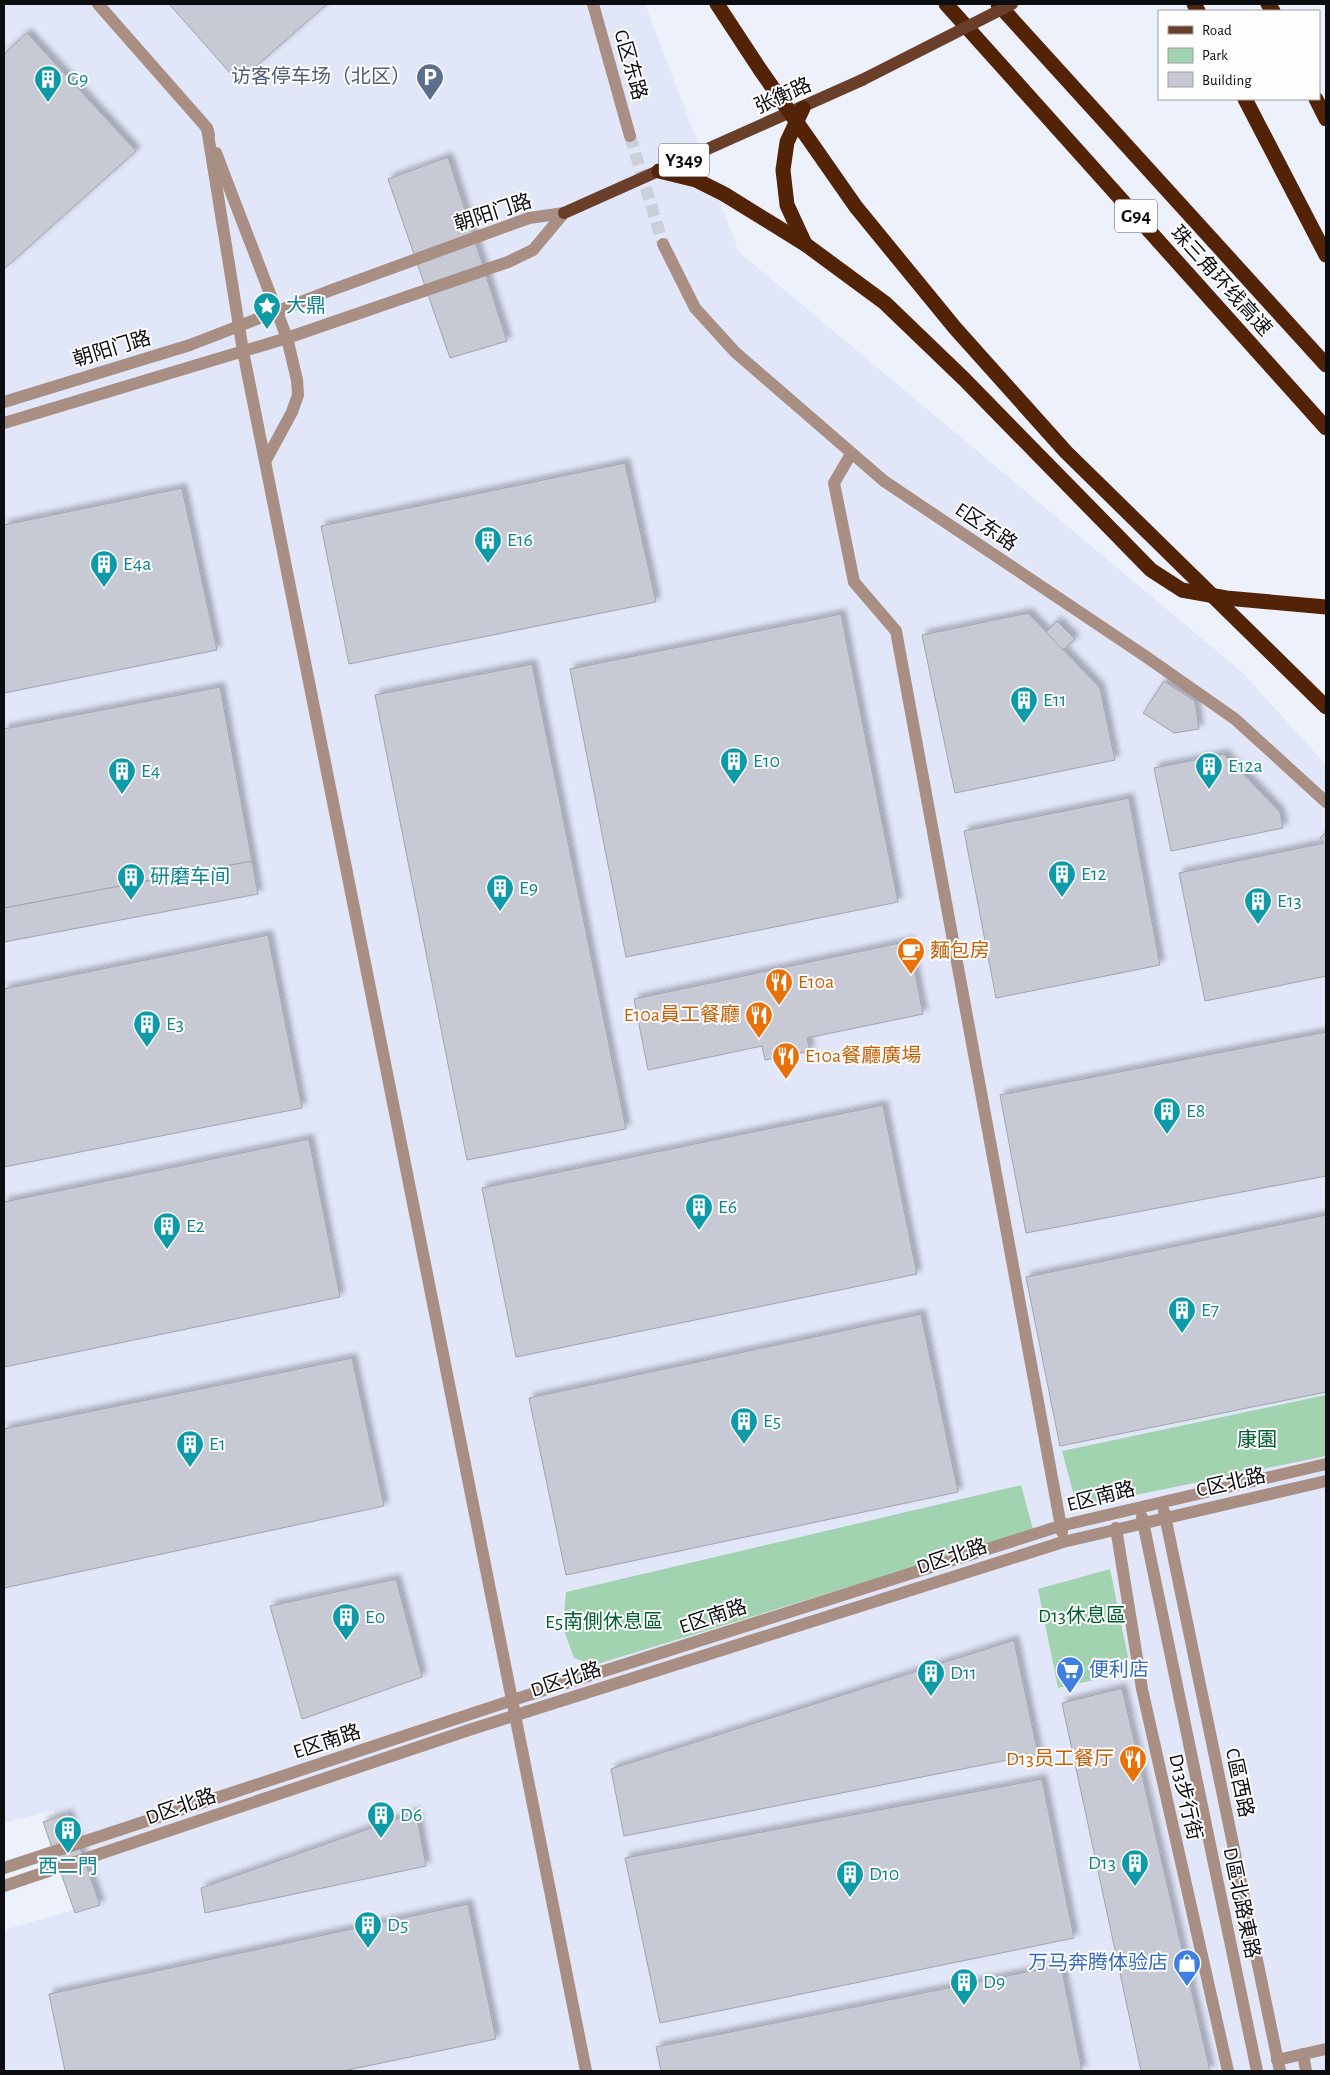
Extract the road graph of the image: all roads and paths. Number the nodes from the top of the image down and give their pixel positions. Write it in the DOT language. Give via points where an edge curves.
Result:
graph roads {
  1 [pos="98,4"];
  2 [pos="594,4"];
  3 [pos="717,4"];
  4 [pos="946,4"];
  5 [pos="998,4"];
  6 [pos="1012,4"];
  7 [pos="1246,100"];
  8 [pos="1316,100"];
  9 [pos="803,108"];
  10 [pos="1326,119"];
  11 [pos="207,128"];
  12 [pos="630,136"];
  13 [pos="659,171"];
  14 [pos="564,213"];
  15 [pos="663,244"];
  16 [pos="805,244"];
  17 [pos="1326,255"];
  18 [pos="276,311"];
  19 [pos="238,326"];
  20 [pos="287,338"];
  21 [pos="243,351"];
  22 [pos="1326,365"];
  23 [pos="4,402"];
  24 [pos="4,423"];
  25 [pos="1326,428"];
  26 [pos="851,454"];
  27 [pos="266,460"];
  28 [pos="1326,607"];
  29 [pos="1326,707"];
  30 [pos="1326,802"];
  31 [pos="1326,1464"];
  32 [pos="1326,1481"];
  33 [pos="1162,1502"];
  34 [pos="1140,1507"];
  35 [pos="1166,1517"];
  36 [pos="1143,1523"];
  37 [pos="1060,1526"];
  38 [pos="1116,1528"];
  39 [pos="1063,1542"];
  40 [pos="512,1703"];
  41 [pos="514,1716"];
  42 [pos="4,1868"];
  43 [pos="4,1886"];
  44 [pos="1326,2049"];
  45 [pos="1302,2054"];
  46 [pos="1279,2066"];
  47 [pos="586,2071"];
  48 [pos="1228,2071"];
  49 [pos="1257,2071"];
  50 [pos="1306,2071"];
  1 -- 11 [label="street"];
  2 -- 12 [label="street, G区东路"];
  3 -- 29 [label="highway, bridge" via="856,207 954,328 1066,452"];
  4 -- 25 [label="highway, 珠三角环线高速 / G94"];
  5 -- 22 [label="highway, 珠三角环线高速 / G94"];
  6 -- 9 [label="main road, 张衡路, bridge"];
  7 -- 17 [label="highway"];
  8 -- 10 [label="highway"];
  9 -- 13 [label="main road, 张衡路 / Y349"];
  9 -- 16 [label="highway" via="787,142 783,170 788,205"];
  11 -- 18 [label="street"];
  11 -- 19 [label="street"];
  13 -- 14 [label="main road, 张衡路 / Y349"];
  13 -- 16 [label="highway" via="696,180"];
  14 -- 18 [label="street, 朝阳门路" via="529,218"];
  14 -- 20 [label="street, 朝阳门路" via="534,250 508,262"];
  15 -- 26 [label="street, E区东路" via="694,308 735,352"];
  16 -- 28 [label="highway" via="885,303 1151,570 1182,590 1226,598"];
  18 -- 19 [label="street, 朝阳门路"];
  18 -- 20 [label="street"];
  19 -- 21 [label="street"];
  19 -- 23 [label="street, 朝阳门路" via="190,345"];
  20 -- 21 [label="street, 朝阳门路"];
  20 -- 27 [label="street" via="295,366 298,395"];
  21 -- 24 [label="street, 朝阳门路"];
  21 -- 27 [label="street"];
  26 -- 30 [label="street, E区东路" via="884,481 1235,719"];
  26 -- 37 [label="street" via="834,483 854,582 896,631"];
  27 -- 40 [label="street"];
  31 -- 33 [label="street, E区南路"];
  32 -- 35 [label="street, C区北路"];
  33 -- 34 [label="street, E区南路"];
  33 -- 35 [label="street, C區西路"];
  34 -- 36 [label="street, D區北路東路"];
  34 -- 37 [label="street, E区南路"];
  35 -- 36 [label="street, C区北路"];
  35 -- 46 [label="street, C區西路"];
  36 -- 38 [label="street, D区北路"];
  36 -- 49 [label="street, D區北路東路"];
  37 -- 39 [label="street"];
  37 -- 40 [label="street, E区南路"];
  38 -- 39 [label="street, D区北路"];
  38 -- 48 [label="street, D13步行街" via="1142,1689"];
  39 -- 41 [label="street, D区北路"];
  40 -- 41 [label="street"];
  40 -- 42 [label="street, E区南路"];
  41 -- 43 [label="street, D区北路"];
  41 -- 47 [label="street"];
  44 -- 45 [label="street"];
  45 -- 46 [label="street"];
  45 -- 50 [label="street"];
}
